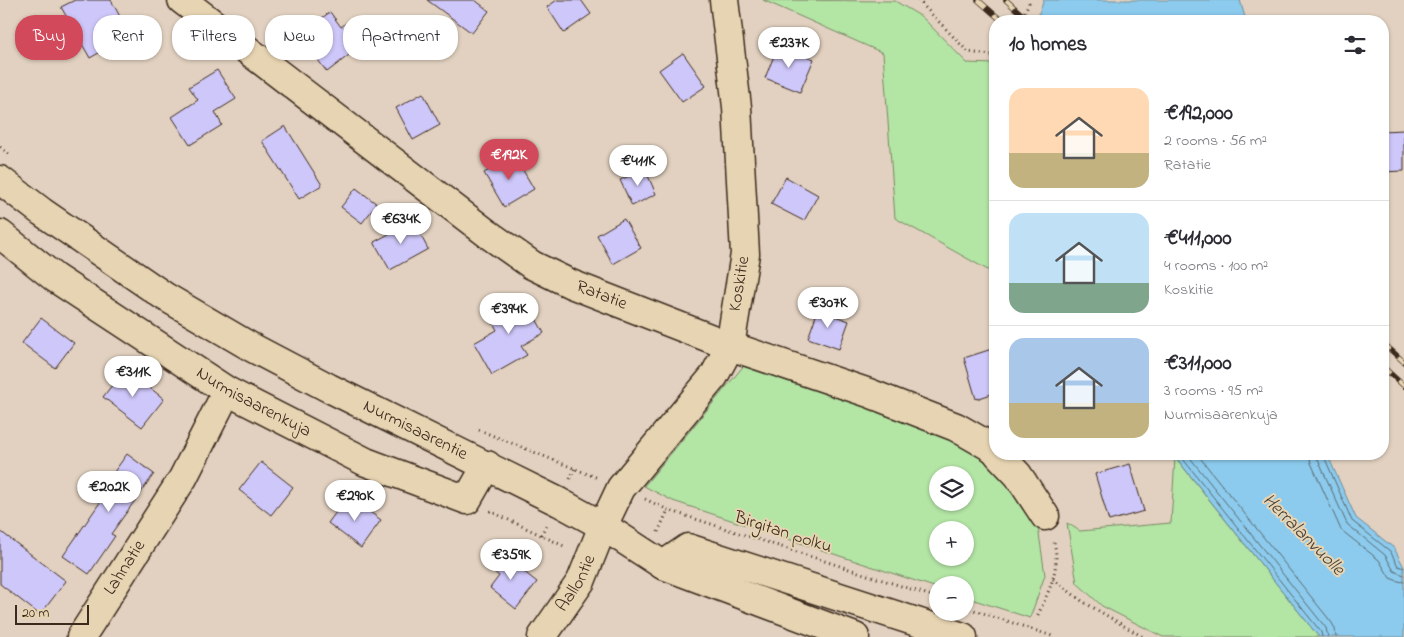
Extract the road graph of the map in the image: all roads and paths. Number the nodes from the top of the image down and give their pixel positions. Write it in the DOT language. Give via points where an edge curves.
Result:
graph roads {
  1 [pos="182,0"];
  2 [pos="724,0"];
  3 [pos="918,0"];
  4 [pos="1027,0"];
  5 [pos="1023,15"];
  6 [pos="989,55"];
  7 [pos="0,147"];
  8 [pos="8,169"];
  9 [pos="0,234"];
  10 [pos="730,346"];
  11 [pos="227,391"];
  12 [pos="470,426"];
  13 [pos="989,445"];
  14 [pos="1004,460"];
  15 [pos="487,465"];
  16 [pos="621,488"];
  17 [pos="467,500"];
  18 [pos="1045,516"];
  19 [pos="603,526"];
  20 [pos="589,559"];
  21 [pos="663,565"];
  22 [pos="1053,579"];
  23 [pos="929,595"];
  24 [pos="974,610"];
  25 [pos="1038,615"];
  26 [pos="81,637"];
  27 [pos="542,637"];
  28 [pos="855,637"];
  29 [pos="963,637"];
  30 [pos="1055,637"];
  31 [pos="1143,637"];
  1 -- 10 [label="street, Ratatie" via="532,265 588,291"];
  2 -- 10 [label="street, Koskitie" via="737,107 745,254"];
  3 -- 6 [label="path" via="968,52"];
  4 -- 5 [label="path" via="1029,4"];
  7 -- 8 [label="path"];
  8 -- 15 [label="street, Nurmisaarentie" via="42,212 164,296 329,388"];
  9 -- 11 [label="street, Nurmisaarenkuja" via="55,278"];
  10 -- 13 [label="street, Ratatie" via="869,393 956,427"];
  10 -- 16 [label="street, Koskitie" via="714,376"];
  11 -- 17 [label="street, Nurmisaarenkuja" via="366,462"];
  11 -- 26 [label="street, Lahnatie" via="183,478"];
  12 -- 16 [label="path, Birgitan polku"];
  14 -- 18 [label="street" via="1018,475"];
  15 -- 17 [label="street"];
  15 -- 19 [label="street, Nurmisaarentie"];
  16 -- 19 [label="street, Koskitie"];
  16 -- 23 [label="path, Birgitan polku" via="668,510"];
  17 -- 20 [label="path"];
  18 -- 22 [label="path" via="1055,544 1057,564"];
  19 -- 20 [label="street, Aallontie"];
  19 -- 21 [label="street, Nurmisaarentie"];
  20 -- 27 [label="street, Aallontie" via="581,581"];
  21 -- 28 [label="street, Nurmisaarentie"];
  21 -- 29 [label="street" via="688,548"];
  22 -- 25 [label="path"];
  22 -- 31 [label="path" via="1082,601"];
  24 -- 30 [label="path"];
}
